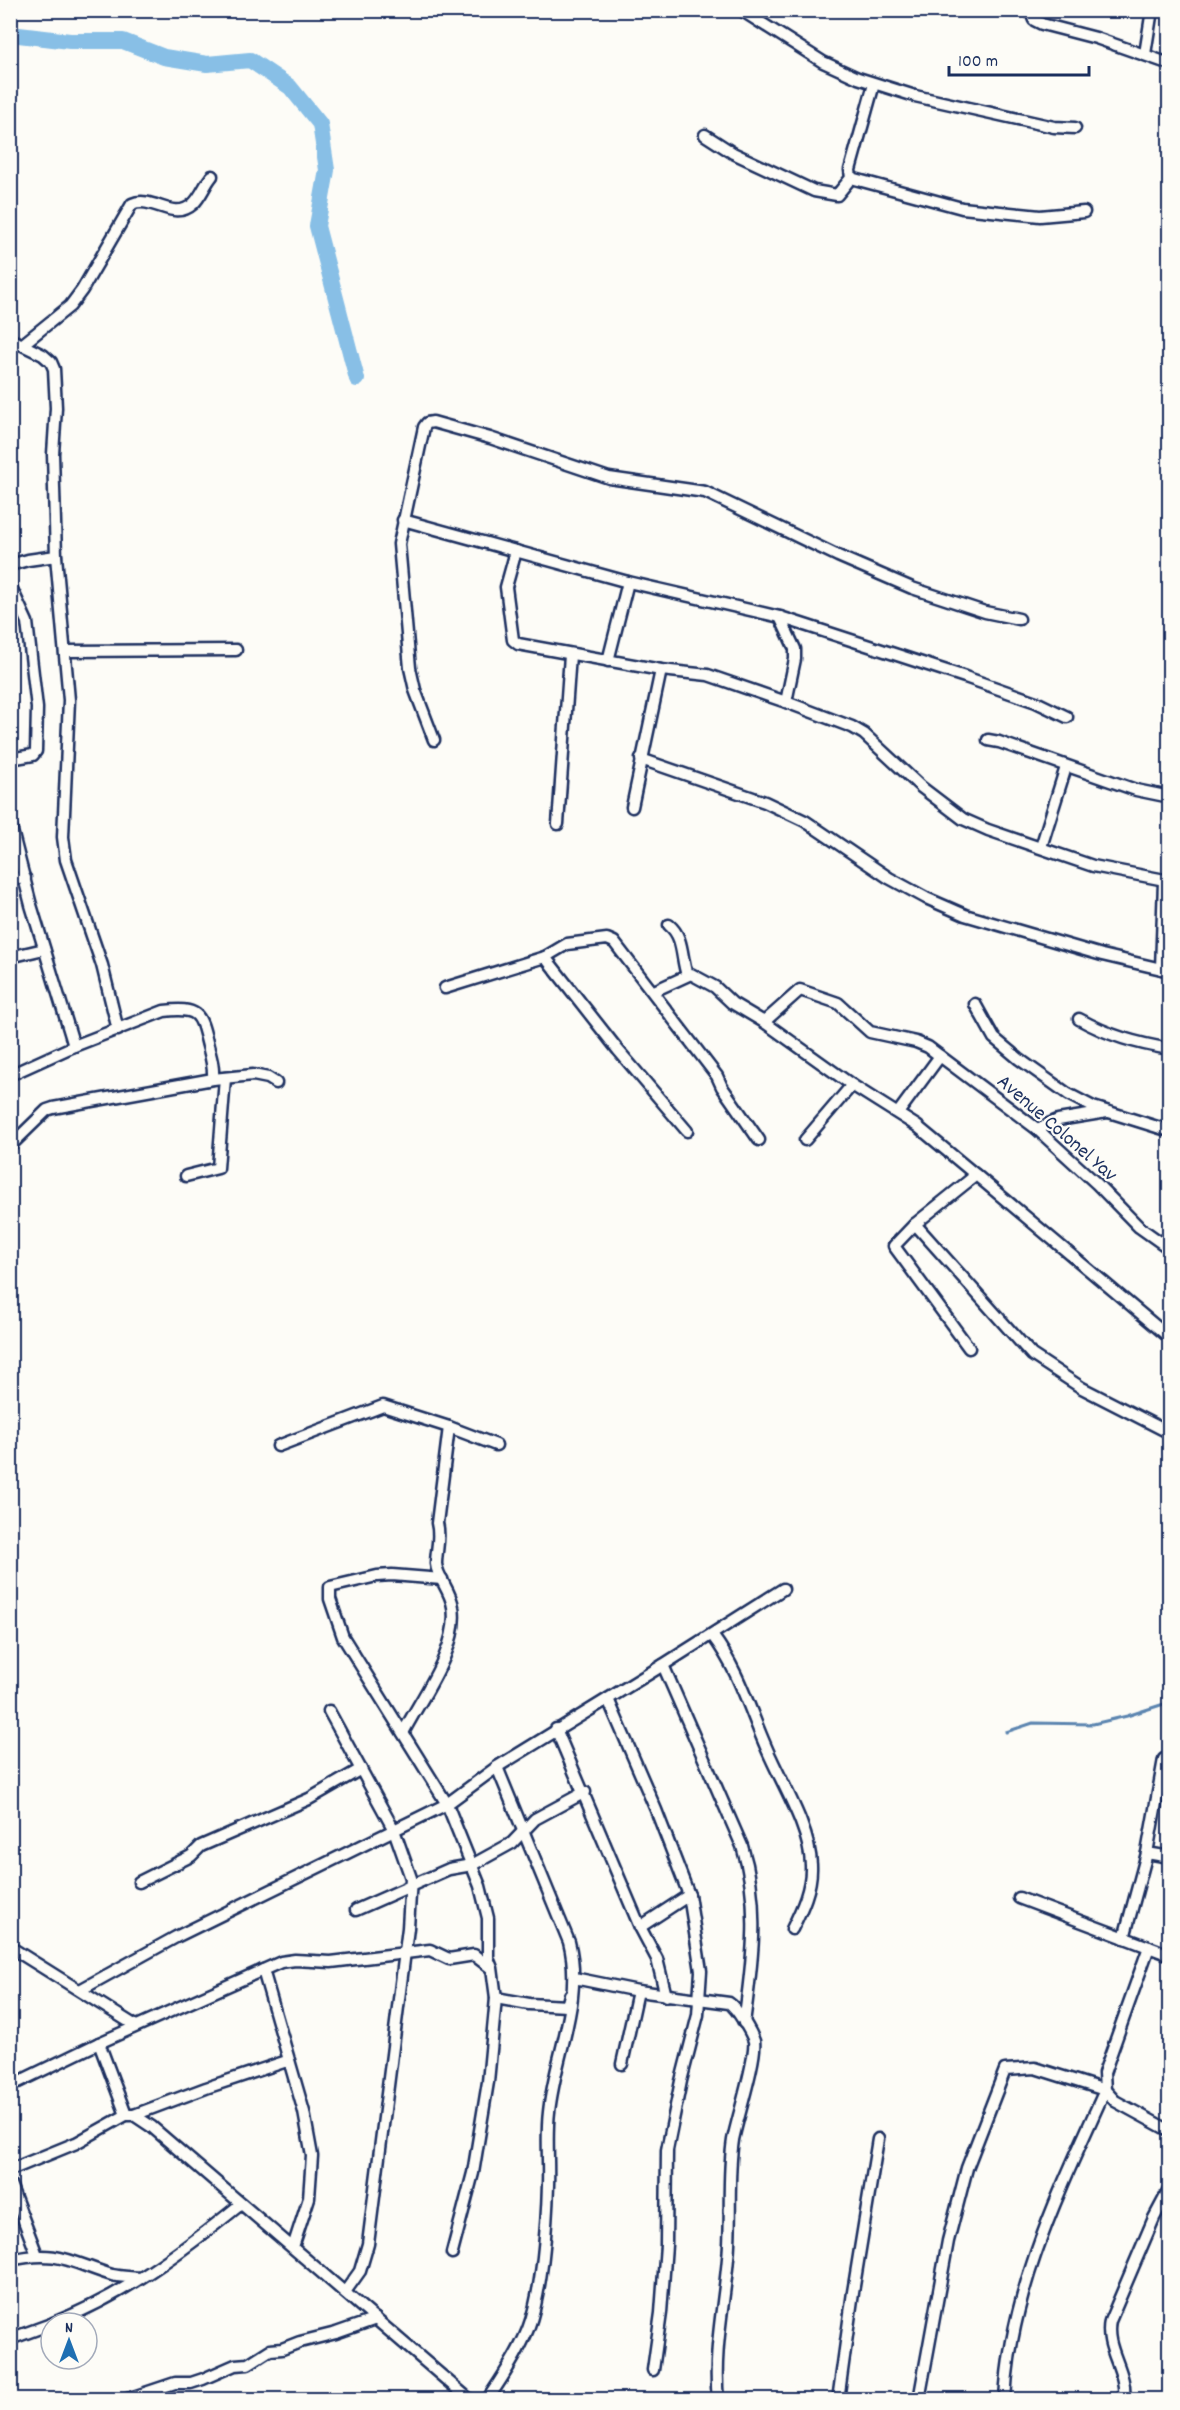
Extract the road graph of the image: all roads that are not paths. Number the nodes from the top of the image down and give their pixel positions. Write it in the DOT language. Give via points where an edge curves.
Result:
graph roads {
  1 [pos="741,10"];
  2 [pos="1030,10"];
  3 [pos="1152,10"];
  4 [pos="1145,54"];
  5 [pos="1170,64"];
  6 [pos="874,84"];
  7 [pos="1075,128"];
  8 [pos="705,135"];
  9 [pos="212,176"];
  10 [pos="851,178"];
  11 [pos="1084,212"];
  12 [pos="10,339"];
  13 [pos="23,344"];
  14 [pos="403,520"];
  15 [pos="516,551"];
  16 [pos="56,556"];
  17 [pos="10,565"];
  18 [pos="628,582"];
  19 [pos="10,585"];
  20 [pos="780,617"];
  21 [pos="1019,619"];
  22 [pos="236,650"];
  23 [pos="66,651"];
  24 [pos="570,655"];
  25 [pos="608,661"];
  26 [pos="661,670"];
  27 [pos="786,702"];
  28 [pos="1067,717"];
  29 [pos="434,740"];
  30 [pos="988,740"];
  31 [pos="10,759"];
  32 [pos="641,759"];
  33 [pos="1066,767"];
  34 [pos="1170,797"];
  35 [pos="632,807"];
  36 [pos="10,823"];
  37 [pos="558,824"];
  38 [pos="1041,847"];
  39 [pos="25,878"];
  40 [pos="10,879"];
  41 [pos="1167,881"];
  42 [pos="669,925"];
  43 [pos="44,949"];
  44 [pos="10,957"];
  45 [pos="545,957"];
  46 [pos="1166,970"];
  47 [pos="687,975"];
  48 [pos="445,988"];
  49 [pos="654,991"];
  50 [pos="975,1004"];
  51 [pos="1078,1020"];
  52 [pos="764,1022"];
  53 [pos="118,1030"];
  54 [pos="74,1046"];
  55 [pos="1170,1049"];
  56 [pos="940,1056"];
  57 [pos="10,1075"];
  58 [pos="219,1079"];
  59 [pos="276,1083"];
  60 [pos="852,1085"];
  61 [pos="1108,1112"];
  62 [pos="898,1113"];
  63 [pos="1037,1129"];
  64 [pos="687,1131"];
  65 [pos="1170,1131"];
  66 [pos="759,1140"];
  67 [pos="805,1140"];
  68 [pos="10,1146"];
  69 [pos="976,1175"];
  70 [pos="186,1176"];
  71 [pos="915,1224"];
  72 [pos="1170,1249"];
  73 [pos="1170,1338"];
  74 [pos="969,1348"];
  75 [pos="449,1427"];
  76 [pos="1170,1433"];
  77 [pos="496,1445"];
  78 [pos="278,1446"];
  79 [pos="442,1579"];
  80 [pos="783,1589"];
  81 [pos="712,1635"];
  82 [pos="663,1665"];
  83 [pos="608,1699"];
  84 [pos="329,1711"];
  85 [pos="556,1729"];
  86 [pos="403,1733"];
  87 [pos="1164,1759"];
  88 [pos="496,1767"];
  89 [pos="362,1769"];
  90 [pos="585,1792"];
  91 [pos="447,1804"];
  92 [pos="394,1830"];
  93 [pos="524,1830"];
  94 [pos="1147,1853"];
  95 [pos="1170,1857"];
  96 [pos="472,1865"];
  97 [pos="139,1882"];
  98 [pos="411,1886"];
  99 [pos="689,1895"];
  100 [pos="1019,1898"];
  101 [pos="356,1910"];
  102 [pos="640,1927"];
  103 [pos="792,1929"];
  104 [pos="1124,1938"];
  105 [pos="10,1947"];
  106 [pos="1149,1947"];
  107 [pos="405,1952"];
  108 [pos="1170,1955"];
  109 [pos="492,1968"];
  110 [pos="263,1970"];
  111 [pos="574,1978"];
  112 [pos="80,1990"];
  113 [pos="638,1991"];
  114 [pos="666,1996"];
  115 [pos="496,1998"];
  116 [pos="701,1999"];
  117 [pos="744,2023"];
  118 [pos="136,2026"];
  119 [pos="99,2043"];
  120 [pos="287,2061"];
  121 [pos="622,2064"];
  122 [pos="10,2086"];
  123 [pos="1105,2090"];
  124 [pos="130,2115"];
  125 [pos="1170,2131"];
  126 [pos="878,2139"];
  127 [pos="10,2170"];
  128 [pos="10,2184"];
  129 [pos="1170,2188"];
  130 [pos="241,2204"];
  131 [pos="293,2247"];
  132 [pos="452,2253"];
  133 [pos="37,2255"];
  134 [pos="10,2259"];
  135 [pos="140,2278"];
  136 [pos="345,2292"];
  137 [pos="75,2311"];
  138 [pos="376,2319"];
  139 [pos="39,2328"];
  140 [pos="10,2339"];
  141 [pos="653,2370"];
  142 [pos="124,2400"];
  143 [pos="470,2400"];
  144 [pos="487,2400"];
  145 [pos="718,2400"];
  146 [pos="838,2400"];
  147 [pos="919,2400"];
  148 [pos="1005,2400"];
  149 [pos="1124,2400"];
  1 -- 6 [label="street" via="823,62"];
  2 -- 4 [label="street" via="1034,20 1042,24"];
  3 -- 4 [label="street"];
  4 -- 5 [label="street"];
  6 -- 7 [label="street" via="1054,127"];
  6 -- 10 [label="street"];
  8 -- 10 [label="street" via="733,153 814,191 837,195"];
  9 -- 13 [label="street" via="186,210 179,212 143,202 132,204 70,306"];
  10 -- 11 [label="street" via="962,208 1040,216"];
  12 -- 13 [label="street"];
  13 -- 16 [label="street" via="43,355 54,369"];
  14 -- 15 [label="street"];
  14 -- 21 [label="street" via="424,427 433,422 609,478 705,492 912,588"];
  14 -- 29 [label="street" via="399,543 410,668"];
  15 -- 18 [label="street"];
  15 -- 24 [label="street" via="506,587 513,640 523,646"];
  16 -- 17 [label="street"];
  16 -- 23 [label="street"];
  18 -- 20 [label="street"];
  18 -- 25 [label="street"];
  19 -- 31 [label="street" via="27,622 37,708 36,751"];
  20 -- 27 [label="street" via="795,649"];
  20 -- 28 [label="street" via="965,677"];
  22 -- 23 [label="street"];
  23 -- 53 [label="street" via="66,860 102,965"];
  24 -- 25 [label="street"];
  24 -- 37 [label="street"];
  25 -- 26 [label="street"];
  26 -- 27 [label="street" via="708,675"];
  26 -- 32 [label="street"];
  27 -- 38 [label="street" via="864,734 921,787 963,819"];
  30 -- 33 [label="street"];
  32 -- 35 [label="street"];
  32 -- 46 [label="street" via="776,806 889,878 965,915"];
  33 -- 34 [label="street"];
  33 -- 38 [label="street"];
  36 -- 39 [label="street"];
  38 -- 41 [label="street" via="1093,866"];
  39 -- 40 [label="street"];
  39 -- 43 [label="street"];
  41 -- 46 [label="street"];
  42 -- 47 [label="street" via="679,939"];
  43 -- 44 [label="street"];
  43 -- 54 [label="street"];
  45 -- 48 [label="street"];
  45 -- 49 [label="street" via="567,944 611,940"];
  45 -- 64 [label="street"];
  47 -- 49 [label="street"];
  47 -- 52 [label="street" via="715,987 732,1003"];
  49 -- 66 [label="street"];
  50 -- 61 [label="street" via="989,1032 1005,1047 1068,1094"];
  51 -- 55 [label="street" via="1128,1041"];
  52 -- 56 [label="street, Avenue Colonel Yav" via="800,990 838,1003 870,1032 916,1042"];
  52 -- 60 [label="street"];
  53 -- 54 [label="street"];
  53 -- 58 [label="street" via="164,1011 192,1012 204,1024"];
  54 -- 57 [label="street"];
  56 -- 62 [label="street"];
  56 -- 63 [label="street, Avenue Colonel Yav"];
  58 -- 59 [label="street" via="263,1076"];
  58 -- 68 [label="street" via="53,1108"];
  58 -- 70 [label="street" via="219,1168"];
  60 -- 62 [label="street"];
  60 -- 67 [label="street"];
  61 -- 63 [label="street" via="1058,1120"];
  61 -- 65 [label="street"];
  62 -- 69 [label="street"];
  63 -- 72 [label="street, Avenue Colonel Yav" via="1139,1227"];
  69 -- 71 [label="street"];
  69 -- 73 [label="street"];
  71 -- 74 [label="street" via="894,1246"];
  71 -- 76 [label="street" via="1032,1355 1082,1388"];
  75 -- 77 [label="street"];
  75 -- 78 [label="street" via="380,1406"];
  75 -- 79 [label="street" via="437,1523 436,1565"];
  79 -- 86 [label="street" via="454,1608 452,1637"];
  79 -- 86 [label="street" via="377,1576 330,1587 330,1599 343,1637"];
  80 -- 81 [label="street"];
  81 -- 82 [label="street"];
  81 -- 103 [label="street" via="739,1678 808,1850 809,1888"];
  82 -- 83 [label="street"];
  82 -- 117 [label="street" via="742,1846 751,1876 755,1924"];
  83 -- 85 [label="street"];
  83 -- 99 [label="street"];
  84 -- 89 [label="street"];
  85 -- 88 [label="street"];
  85 -- 90 [label="street"];
  86 -- 91 [label="street"];
  87 -- 94 [label="street"];
  88 -- 91 [label="street"];
  88 -- 93 [label="street"];
  89 -- 92 [label="street"];
  89 -- 97 [label="street" via="309,1800 201,1846 191,1856"];
  90 -- 93 [label="street" via="535,1819"];
  90 -- 102 [label="street"];
  91 -- 92 [label="street"];
  91 -- 96 [label="street"];
  92 -- 98 [label="street"];
  92 -- 112 [label="street" via="176,1937"];
  93 -- 96 [label="street" via="512,1843"];
  93 -- 111 [label="street" via="569,1942"];
  94 -- 95 [label="street"];
  94 -- 104 [label="street"];
  96 -- 98 [label="street" via="449,1869"];
  96 -- 109 [label="street" via="486,1907 488,1958"];
  98 -- 101 [label="street"];
  98 -- 107 [label="street"];
  99 -- 102 [label="street"];
  99 -- 116 [label="street" via="699,1953"];
  100 -- 104 [label="street"];
  102 -- 114 [label="street" via="657,1959"];
  104 -- 106 [label="street"];
  105 -- 112 [label="street"];
  106 -- 108 [label="street"];
  106 -- 123 [label="street" via="1104,2073"];
  107 -- 109 [label="street" via="430,1950 449,1959 474,1955"];
  107 -- 110 [label="street" via="331,1962 288,1960"];
  107 -- 136 [label="street" via="368,2244 360,2271"];
  109 -- 115 [label="street"];
  110 -- 118 [label="street"];
  110 -- 120 [label="street"];
  111 -- 113 [label="street"];
  111 -- 115 [label="street" via="567,2006"];
  111 -- 144 [label="street" via="549,2110 548,2186 535,2303 513,2360"];
  112 -- 118 [label="street"];
  113 -- 114 [label="street"];
  113 -- 121 [label="street"];
  114 -- 116 [label="street"];
  115 -- 132 [label="street" via="489,2082 475,2162"];
  116 -- 117 [label="street" via="729,2003"];
  116 -- 141 [label="street" via="667,2150 666,2245"];
  117 -- 145 [label="street" via="754,2047 729,2175 728,2257 720,2308"];
  118 -- 119 [label="street"];
  119 -- 122 [label="street"];
  119 -- 124 [label="street"];
  120 -- 124 [label="street"];
  120 -- 131 [label="street" via="304,2112 312,2156 309,2198"];
  123 -- 125 [label="street" via="1115,2101"];
  123 -- 147 [label="street" via="1035,2068 1005,2070 967,2168 948,2241"];
  123 -- 148 [label="street" via="1028,2275 1011,2348"];
  124 -- 127 [label="street"];
  124 -- 130 [label="street" via="152,2127"];
  126 -- 146 [label="street"];
  128 -- 133 [label="street"];
  129 -- 149 [label="street" via="1107,2332 1124,2381"];
  130 -- 131 [label="street"];
  130 -- 135 [label="street" via="177,2255"];
  131 -- 136 [label="street"];
  133 -- 134 [label="street"];
  133 -- 135 [label="street" via="61,2257 113,2275"];
  135 -- 137 [label="street"];
  136 -- 138 [label="street"];
  138 -- 142 [label="street" via="270,2350 248,2364 191,2383 175,2383"];
  138 -- 143 [label="street"];
  139 -- 140 [label="street"];
}
